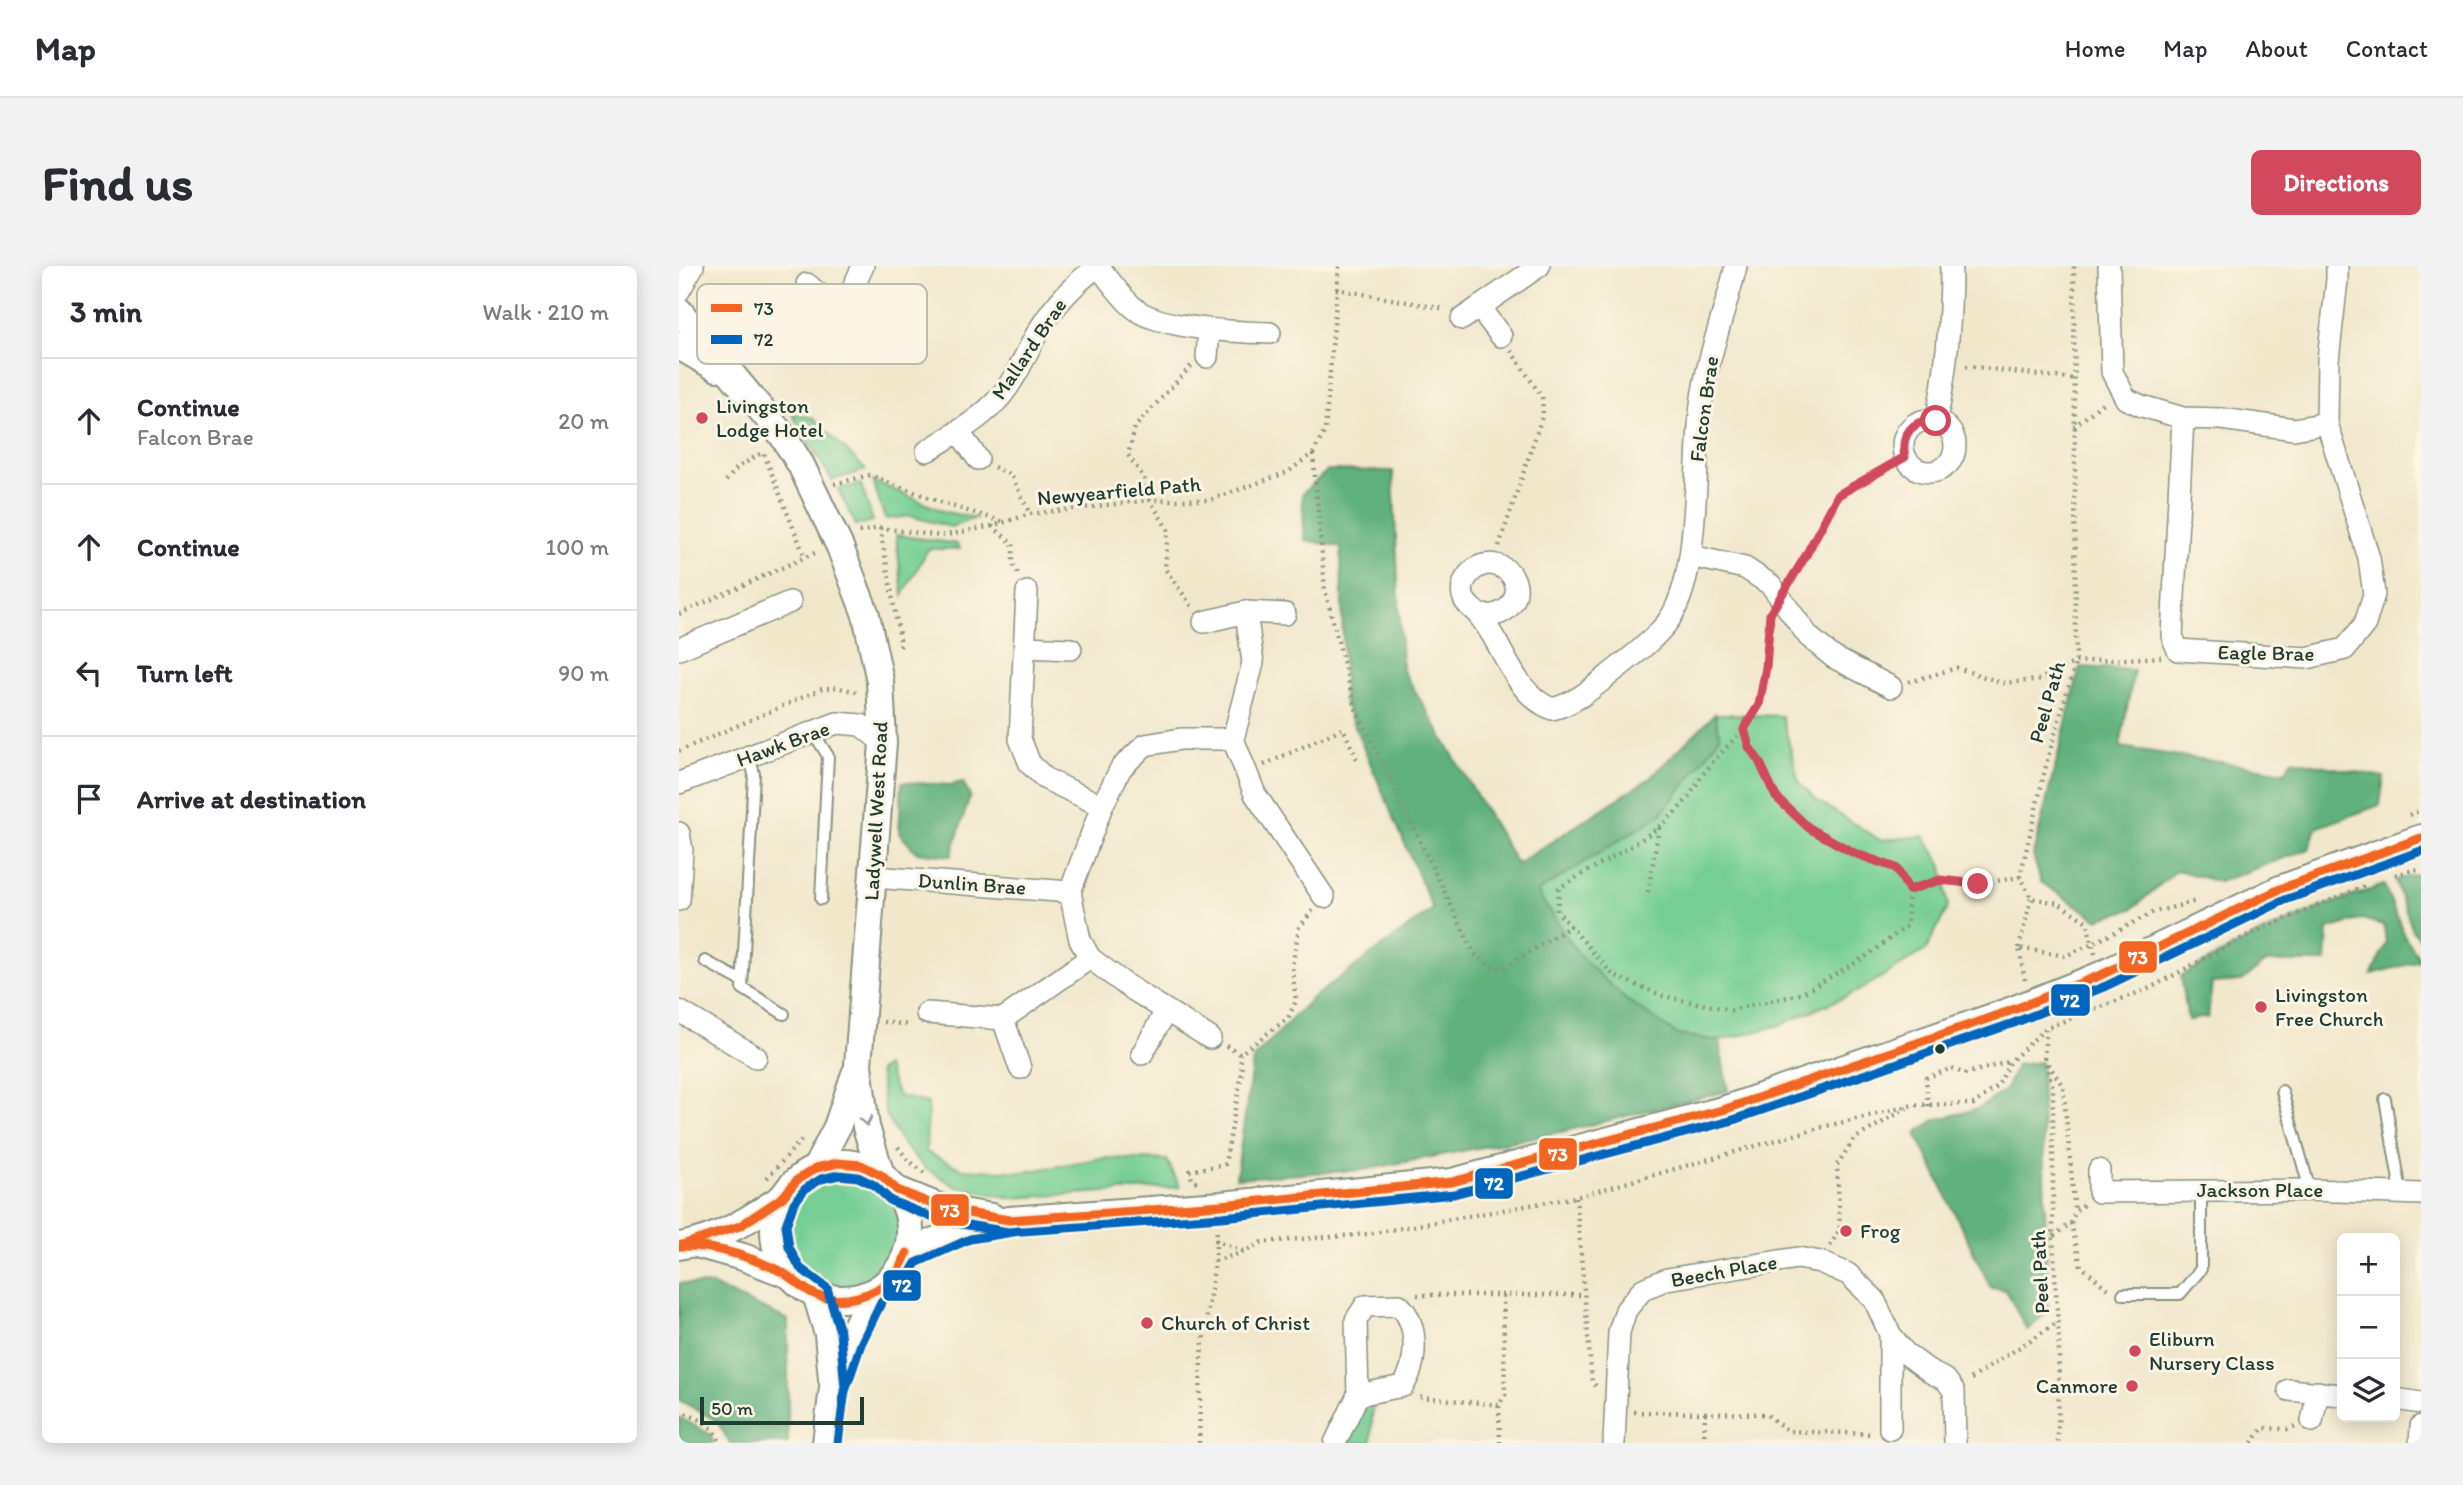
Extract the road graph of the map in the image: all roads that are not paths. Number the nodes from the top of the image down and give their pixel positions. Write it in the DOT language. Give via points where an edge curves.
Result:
graph roads {
  1 [pos="693,266"];
  2 [pos="863,266"];
  3 [pos="1098,266"];
  4 [pos="1539,266"];
  5 [pos="1736,266"];
  6 [pos="1951,266"];
  7 [pos="2109,266"];
  8 [pos="2337,266"];
  9 [pos="855,284"];
  10 [pos="679,291"];
  11 [pos="679,311"];
  12 [pos="1209,330"];
  13 [pos="697,332"];
  14 [pos="1270,333"];
  15 [pos="1501,336"];
  16 [pos="679,346"];
  17 [pos="697,357"];
  18 [pos="1207,357"];
  19 [pos="710,364"];
  20 [pos="725,364"];
  21 [pos="740,382"];
  22 [pos="2183,418"];
  23 [pos="1936,421"];
  24 [pos="2327,423"];
  25 [pos="958,431"];
  26 [pos="927,451"];
  27 [pos="978,459"];
  28 [pos="1691,556"];
  29 [pos="1027,592"];
  30 [pos="790,603"];
  31 [pos="1246,612"];
  32 [pos="1285,614"];
  33 [pos="1480,615"];
  34 [pos="1204,621"];
  35 [pos="1025,647"];
  36 [pos="679,649"];
  37 [pos="1071,649"];
  38 [pos="1891,687"];
  39 [pos="813,732"];
  40 [pos="1233,739"];
  41 [pos="883,743"];
  42 [pos="749,756"];
  43 [pos="679,783"];
  44 [pos="1102,806"];
  45 [pos="679,833"];
  46 [pos="2421,838"];
  47 [pos="874,877"];
  48 [pos="1070,892"];
  49 [pos="1324,897"];
  50 [pos="821,899"];
  51 [pos="679,900"];
  52 [pos="1090,958"];
  53 [pos="705,961"];
  54 [pos="743,981"];
  55 [pos="679,1012"];
  56 [pos="1166,1012"];
  57 [pos="927,1013"];
  58 [pos="784,1014"];
  59 [pos="1003,1019"];
  60 [pos="1210,1038"];
  61 [pos="1142,1054"];
  62 [pos="756,1057"];
  63 [pos="858,1065"];
  64 [pos="1020,1068"];
  65 [pos="2282,1091"];
  66 [pos="2385,1099"];
  67 [pos="816,1168"];
  68 [pos="2099,1170"];
  69 [pos="889,1182"];
  70 [pos="773,1190"];
  71 [pos="2201,1190"];
  72 [pos="2310,1190"];
  73 [pos="2411,1193"];
  74 [pos="1010,1220"];
  75 [pos="686,1245"];
  76 [pos="907,1252"];
  77 [pos="790,1275"];
  78 [pos="872,1293"];
  79 [pos="815,1294"];
  80 [pos="2123,1294"];
  81 [pos="1891,1334"];
  82 [pos="833,1388"];
  83 [pos="2290,1390"];
  84 [pos="2318,1392"];
  85 [pos="2337,1394"];
  86 [pos="1358,1395"];
  87 [pos="2400,1400"];
  88 [pos="2421,1403"];
  89 [pos="2312,1421"];
  90 [pos="2421,1426"];
  91 [pos="1890,1429"];
  92 [pos="826,1443"];
  93 [pos="1335,1443"];
  94 [pos="1614,1443"];
  95 [pos="1955,1443"];
  96 [pos="2420,1443"];
  1 -- 10 [label="street"];
  2 -- 9 [label="street"];
  3 -- 12 [label="street, Mallard Brae" via="1133,307 1148,317"];
  3 -- 25 [label="street, Mallard Brae" via="1073,285 1053,310 1001,397"];
  4 -- 15 [label="street" via="1470,313"];
  5 -- 28 [label="street, Falcon Brae" via="1709,355 1701,405"];
  6 -- 23 [label="street" via="1951,316"];
  7 -- 22 [label="street" via="2112,372 2119,389 2142,406"];
  8 -- 24 [label="street, Eagle Brae"];
  11 -- 13 [label="street, Ladywell West Road"];
  12 -- 14 [label="street, Mallard Brae"];
  12 -- 18 [label="street"];
  16 -- 17 [label="street, Ladywell West Road"];
  19 -- 21 [label="street, Ladywell West Road"];
  20 -- 21 [label="street, Ladywell West Road"];
  21 -- 41 [label="street, Ladywell West Road" via="773,444 801,465 840,547 866,615 879,674"];
  22 -- 24 [label="street" via="2294,429"];
  22 -- 24 [label="street, Eagle Brae" via="2172,636 2178,650 2307,658 2345,649 2365,624 2374,594 2369,558"];
  23 -- 23 [label="street" via="1920,422 1907,432 1903,448 1910,464 1925,471 1948,463 1955,447 1950,431"];
  25 -- 26 [label="street, Mallard Brae"];
  25 -- 27 [label="street"];
  28 -- 33 [label="street, Falcon Brae" via="1667,622 1637,653 1564,706 1552,709 1532,697"];
  28 -- 38 [label="street" via="1745,568 1771,584 1809,637 1833,657"];
  29 -- 35 [label="street"];
  30 -- 36 [label="street"];
  31 -- 32 [label="street"];
  31 -- 34 [label="street"];
  31 -- 40 [label="street" via="1253,663"];
  33 -- 33 [label="street, Falcon Brae" via="1463,597 1469,572 1480,565 1505,568 1516,591 1513,603 1492,617"];
  35 -- 37 [label="street"];
  35 -- 44 [label="street" via="1020,739 1030,764 1046,779"];
  39 -- 41 [label="street, Hawk Brae" via="837,723 861,725"];
  39 -- 42 [label="street, Hawk Brae"];
  39 -- 50 [label="lane" via="828,755"];
  40 -- 44 [label="street" via="1181,739 1145,745 1121,768"];
  40 -- 49 [label="street" via="1255,794"];
  41 -- 47 [label="street, Ladywell West Road"];
  42 -- 43 [label="street, Hawk Brae"];
  42 -- 54 [label="lane" via="754,774"];
  44 -- 48 [label="street"];
  45 -- 51 [label="street"];
  46 -- 74 [label="street" via="2280,889 2101,975 1726,1109 1452,1182"];
  47 -- 48 [label="street, Dunlin Brae"];
  47 -- 63 [label="street, Ladywell West Road"];
  48 -- 52 [label="street" via="1080,940"];
  52 -- 56 [label="street"];
  52 -- 59 [label="street"];
  53 -- 54 [label="lane"];
  54 -- 58 [label="lane" via="742,988"];
  55 -- 62 [label="street"];
  56 -- 60 [label="street"];
  56 -- 61 [label="street"];
  57 -- 59 [label="street"];
  59 -- 64 [label="street"];
  63 -- 67 [label="street, Ladywell West Road" via="837,1127"];
  63 -- 69 [label="street, Ladywell West Road, one-way" via="866,1128"];
  65 -- 72 [label="lane"];
  66 -- 73 [label="lane"];
  67 -- 69 [label="street" via="838,1163 861,1165"];
  67 -- 70 [label="street"];
  68 -- 71 [label="street, Jackson Place" via="2100,1201"];
  69 -- 74 [label="street" via="944,1209"];
  69 -- 76 [label="street" via="907,1209 911,1231"];
  70 -- 75 [label="street" via="740,1226"];
  70 -- 77 [label="street" via="776,1251"];
  71 -- 72 [label="street, Jackson Place"];
  71 -- 80 [label="lane" via="2200,1269 2180,1294"];
  72 -- 73 [label="street, Jackson Place"];
  74 -- 76 [label="street" via="967,1227"];
  75 -- 77 [label="street" via="743,1257"];
  76 -- 78 [label="street" via="894,1277"];
  77 -- 79 [label="street"];
  78 -- 79 [label="street" via="844,1300"];
  78 -- 82 [label="street"];
  79 -- 82 [label="street" via="828,1334"];
  81 -- 91 [label="street, Beech Place"];
  81 -- 94 [label="street, Beech Place" via="1874,1299 1848,1274 1820,1262 1798,1258 1667,1279 1643,1289 1626,1310 1619,1332"];
  81 -- 95 [label="street, Beech Place" via="1905,1353 1954,1391"];
  82 -- 92 [label="street"];
  83 -- 84 [label="street"];
  84 -- 85 [label="street"];
  84 -- 89 [label="street"];
  86 -- 86 [label="street" via="1403,1386 1409,1377 1415,1343 1409,1315 1399,1305 1365,1306 1356,1320"];
  86 -- 93 [label="street"];
  87 -- 88 [label="street"];
  90 -- 96 [label="street"];
}
